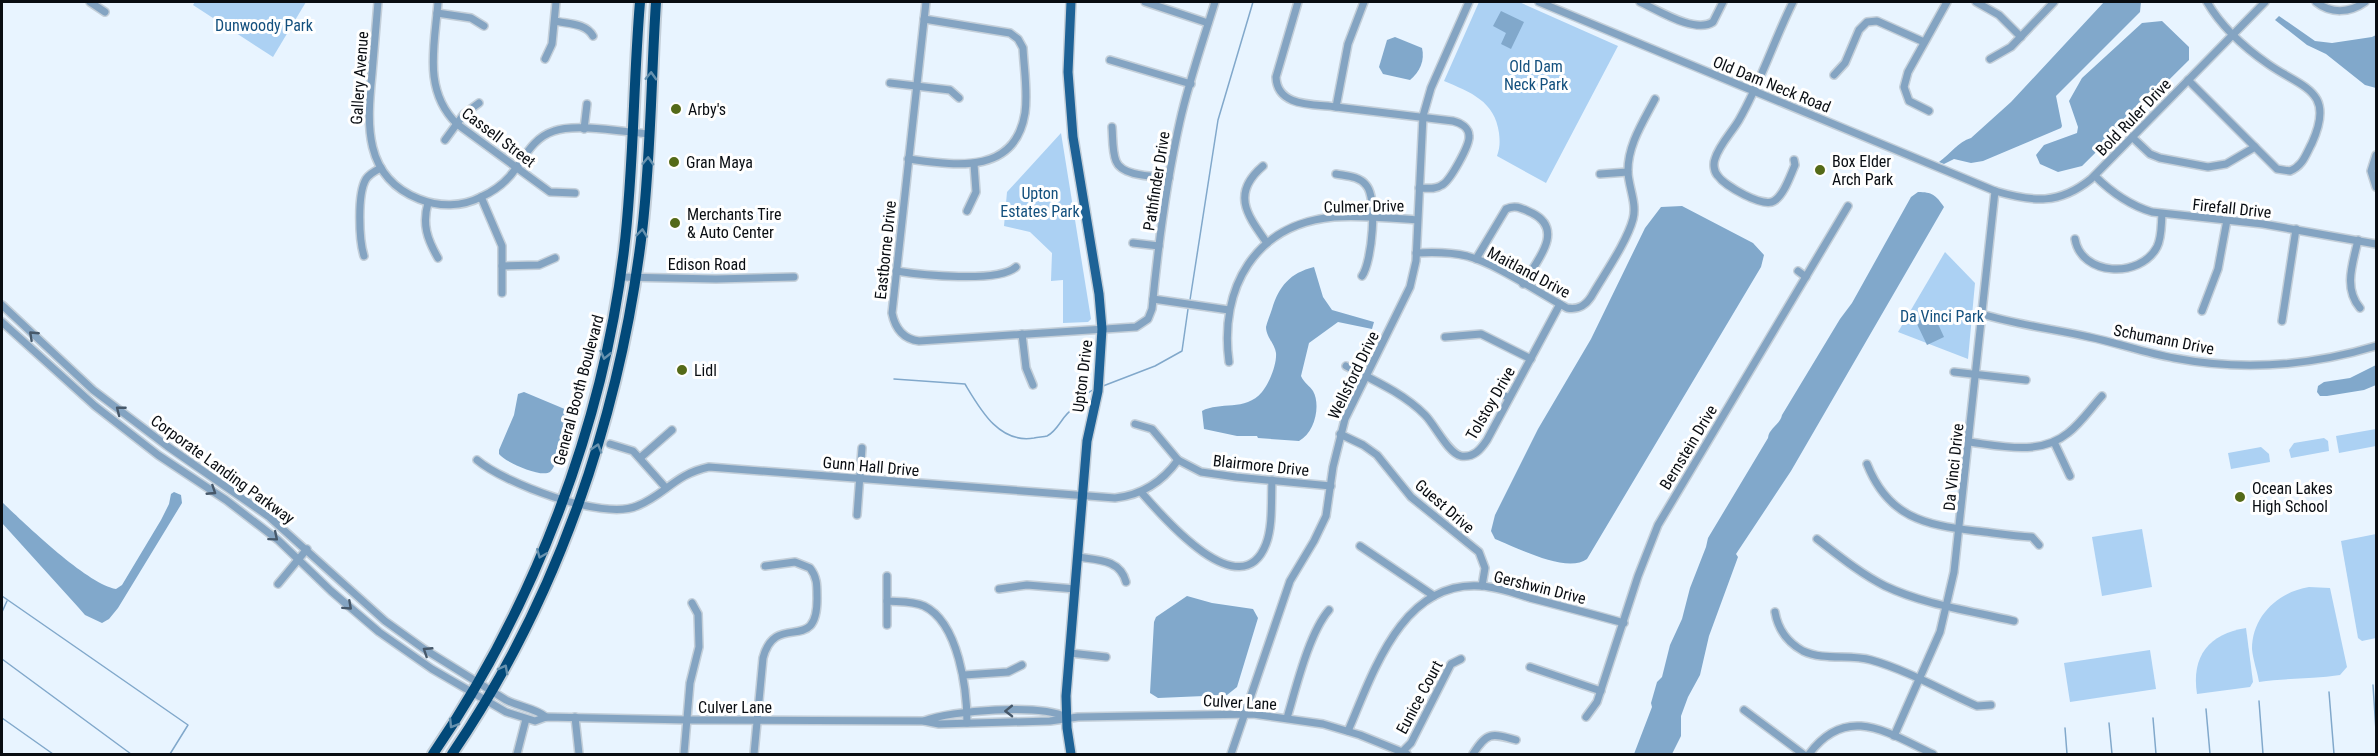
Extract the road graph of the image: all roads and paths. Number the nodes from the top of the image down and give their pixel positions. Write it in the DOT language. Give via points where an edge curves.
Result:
graph roads {
  1 [pos="90,2"];
  2 [pos="378,2"];
  3 [pos="438,2"];
  4 [pos="556,2"];
  5 [pos="640,2"];
  6 [pos="656,2"];
  7 [pos="926,2"];
  8 [pos="1071,2"];
  9 [pos="1145,2"];
  10 [pos="1215,2"];
  11 [pos="1298,2"];
  12 [pos="1364,2"];
  13 [pos="1469,2"];
  14 [pos="1539,2"];
  15 [pos="1640,2"];
  16 [pos="1724,2"];
  17 [pos="1793,2"];
  18 [pos="1947,2"];
  19 [pos="1976,2"];
  20 [pos="2054,2"];
  21 [pos="2207,2"];
  22 [pos="2265,2"];
  23 [pos="2316,2"];
  24 [pos="2365,2"];
  25 [pos="105,12"];
  26 [pos="437,13"];
  27 [pos="924,19"];
  28 [pos="555,21"];
  29 [pos="1208,23"];
  30 [pos="484,26"];
  31 [pos="2233,34"];
  32 [pos="593,36"];
  33 [pos="2021,37"];
  34 [pos="1924,42"];
  35 [pos="545,59"];
  36 [pos="1990,59"];
  37 [pos="1110,60"];
  38 [pos="1834,75"];
  39 [pos="2188,80"];
  40 [pos="890,83"];
  41 [pos="1191,84"];
  42 [pos="916,86"];
  43 [pos="1754,92"];
  44 [pos="959,98"];
  45 [pos="1655,99"];
  46 [pos="479,103"];
  47 [pos="587,104"];
  48 [pos="1336,106"];
  49 [pos="1929,111"];
  50 [pos="1423,116"];
  51 [pos="457,124"];
  52 [pos="1112,128"];
  53 [pos="584,129"];
  54 [pos="633,133"];
  55 [pos="649,134"];
  56 [pos="2132,137"];
  57 [pos="445,140"];
  58 [pos="2255,147"];
  59 [pos="2376,155"];
  60 [pos="908,159"];
  61 [pos="1794,160"];
  62 [pos="974,164"];
  63 [pos="1263,166"];
  64 [pos="516,167"];
  65 [pos="381,168"];
  66 [pos="1628,172"];
  67 [pos="1336,174"];
  68 [pos="1600,174"];
  69 [pos="2095,176"];
  70 [pos="1169,178"];
  71 [pos="2376,187"];
  72 [pos="1419,188"];
  73 [pos="1995,191"];
  74 [pos="575,193"];
  75 [pos="481,197"];
  76 [pos="428,203"];
  77 [pos="1848,206"];
  78 [pos="967,211"];
  79 [pos="2162,214"];
  80 [pos="1371,218"];
  81 [pos="1417,220"];
  82 [pos="2227,220"];
  83 [pos="2296,229"];
  84 [pos="2075,239"];
  85 [pos="2358,240"];
  86 [pos="1133,243"];
  87 [pos="1267,243"];
  88 [pos="2376,244"];
  89 [pos="1159,246"];
  90 [pos="1416,253"];
  91 [pos="364,256"];
  92 [pos="438,258"];
  93 [pos="555,258"];
  94 [pos="1476,259"];
  95 [pos="502,266"];
  96 [pos="1016,267"];
  97 [pos="1798,271"];
  98 [pos="896,272"];
  99 [pos="1362,276"];
  100 [pos="620,277"];
  101 [pos="794,277"];
  102 [pos="1806,277"];
  103 [pos="636,278"];
  104 [pos="1523,284"];
  105 [pos="502,293"];
  106 [pos="1153,299"];
  107 [pos="1560,304"];
  108 [pos="2,305"];
  109 [pos="2360,308"];
  110 [pos="1229,310"];
  111 [pos="2202,311"];
  112 [pos="1982,314"];
  113 [pos="2,321"];
  114 [pos="2282,321"];
  115 [pos="1102,329"];
  116 [pos="1022,334"];
  117 [pos="1444,337"];
  118 [pos="2376,346"];
  119 [pos="1531,358"];
  120 [pos="1229,362"];
  121 [pos="65,365"];
  122 [pos="1346,366"];
  123 [pos="1954,372"];
  124 [pos="57,374"];
  125 [pos="1976,375"];
  126 [pos="1366,376"];
  127 [pos="2026,380"];
  128 [pos="1033,385"];
  129 [pos="1494,390"];
  130 [pos="2102,396"];
  131 [pos="1509,398"];
  132 [pos="1135,424"];
  133 [pos="672,430"];
  134 [pos="1340,434"];
  135 [pos="1969,442"];
  136 [pos="2054,442"];
  137 [pos="610,444"];
  138 [pos="862,448"];
  139 [pos="180,455"];
  140 [pos="640,458"];
  141 [pos="477,460"];
  142 [pos="1178,460"];
  143 [pos="1867,464"];
  144 [pos="174,466"];
  145 [pos="2070,476"];
  146 [pos="860,479"];
  147 [pos="1272,480"];
  148 [pos="1331,486"];
  149 [pos="666,488"];
  150 [pos="1141,492"];
  151 [pos="1083,496"];
  152 [pos="561,500"];
  153 [pos="579,504"];
  154 [pos="857,516"];
  155 [pos="1960,529"];
  156 [pos="1817,539"];
  157 [pos="2039,544"];
  158 [pos="1360,546"];
  159 [pos="307,549"];
  160 [pos="1078,557"];
  161 [pos="299,559"];
  162 [pos="765,566"];
  163 [pos="887,576"];
  164 [pos="1126,582"];
  165 [pos="278,584"];
  166 [pos="1482,586"];
  167 [pos="999,589"];
  168 [pos="1075,589"];
  169 [pos="1434,596"];
  170 [pos="887,601"];
  171 [pos="692,603"];
  172 [pos="1947,605"];
  173 [pos="1329,610"];
  174 [pos="1775,612"];
  175 [pos="2014,621"];
  176 [pos="1624,622"];
  177 [pos="887,625"];
  178 [pos="1070,653"];
  179 [pos="1106,657"];
  180 [pos="1461,659"];
  181 [pos="1022,665"];
  182 [pos="1530,667"];
  183 [pos="964,675"];
  184 [pos="1920,680"];
  185 [pos="474,687"];
  186 [pos="1601,691"];
  187 [pos="488,696"];
  188 [pos="1990,705"];
  189 [pos="1744,710"];
  190 [pos="967,712"];
  191 [pos="1244,713"];
  192 [pos="546,717"];
  193 [pos="575,717"];
  194 [pos="1066,717"];
  195 [pos="1586,717"];
  196 [pos="1287,718"];
  197 [pos="526,719"];
  198 [pos="688,720"];
  199 [pos="758,721"];
  200 [pos="924,721"];
  201 [pos="967,723"];
  202 [pos="1348,731"];
  203 [pos="1894,736"];
  204 [pos="1516,740"];
  205 [pos="433,754"];
  206 [pos="452,754"];
  207 [pos="517,754"];
  208 [pos="579,754"];
  209 [pos="684,754"];
  210 [pos="754,754"];
  211 [pos="1071,754"];
  212 [pos="1230,754"];
  213 [pos="1403,754"];
  214 [pos="1473,754"];
  215 [pos="1803,754"];
  216 [pos="1809,754"];
  217 [pos="1933,754"];
  1 -- 25 [label="street"];
  2 -- 65 [label="street, Gallery Avenue" via="368,117 370,140"];
  3 -- 26 [label="street, Cassell Street"];
  4 -- 28 [label="street"];
  5 -- 54 [label="highway, General Booth Boulevard"];
  55 -- 6 [label="highway, General Booth Boulevard, one-way"];
  7 -- 27 [label="street, Eastborne Drive"];
  8 -- 115 [label="main road, Upton Drive" via="1068,72 1073,137 1100,294"];
  9 -- 29 [label="street"];
  10 -- 29 [label="street, Pathfinder Drive"];
  11 -- 48 [label="street" via="1276,77 1278,88 1293,102"];
  12 -- 48 [label="street" via="1348,44"];
  13 -- 50 [label="street, Wellsford Drive" via="1431,88"];
  14 -- 43 [label="street, Old Dam Neck Road"];
  15 -- 16 [label="street" via="1700,26 1713,22"];
  17 -- 43 [label="street"];
  18 -- 34 [label="street"];
  19 -- 33 [label="street" via="1999,15"];
  20 -- 33 [label="street"];
  21 -- 31 [label="street"];
  22 -- 31 [label="street, Bold Ruler Drive"];
  23 -- 24 [label="street" via="2339,11"];
  26 -- 30 [label="street" via="471,18"];
  26 -- 51 [label="street, Cassell Street" via="433,79 442,105"];
  27 -- 42 [label="street, Eastborne Drive"];
  27 -- 62 [label="street" via="1010,33 1022,44 1026,104 1020,129 1004,152"];
  28 -- 32 [label="street" via="583,26"];
  28 -- 35 [label="street"];
  29 -- 41 [label="street, Pathfinder Drive"];
  31 -- 39 [label="street, Bold Ruler Drive"];
  31 -- 58 [label="street" via="2270,66 2309,88 2319,106 2318,130 2303,161 2294,169 2277,169"];
  33 -- 36 [label="street"];
  34 -- 38 [label="street" via="1877,21 1867,22"];
  34 -- 49 [label="street" via="1908,72 1904,93 1913,105"];
  37 -- 41 [label="street"];
  39 -- 56 [label="street, Bold Ruler Drive"];
  39 -- 58 [label="street"];
  40 -- 42 [label="street"];
  41 -- 70 [label="street, Pathfinder Drive"];
  42 -- 44 [label="street" via="950,90"];
  42 -- 60 [label="street, Eastborne Drive"];
  43 -- 61 [label="street" via="1715,158 1717,176 1745,195 1770,203 1780,195"];
  43 -- 73 [label="street, Old Dam Neck Road"];
  45 -- 66 [label="street, Maitland Drive" via="1633,143"];
  46 -- 51 [label="street"];
  47 -- 53 [label="street"];
  48 -- 50 [label="street"];
  50 -- 72 [label="street, Wellsford Drive"];
  50 -- 72 [label="street" via="1457,122 1466,128 1470,138 1446,183 1437,188"];
  51 -- 57 [label="street"];
  51 -- 64 [label="street, Cassell Street"];
  52 -- 70 [label="street" via="1115,159 1120,167"];
  53 -- 54 [label="street, Gallery Avenue"];
  53 -- 64 [label="street, Gallery Avenue" via="557,130 542,136"];
  54 -- 55 [label="street, Gallery Avenue"];
  54 -- 100 [label="highway, General Booth Boulevard"];
  103 -- 55 [label="highway, General Booth Boulevard, one-way"];
  56 -- 58 [label="street" via="2160,158 2208,167 2234,161"];
  56 -- 69 [label="street, Bold Ruler Drive"];
  59 -- 71 [label="street" via="2371,171"];
  60 -- 62 [label="street"];
  60 -- 98 [label="street, Eastborne Drive"];
  62 -- 78 [label="street" via="976,192"];
  63 -- 87 [label="street" via="1247,186 1244,205"];
  64 -- 74 [label="street, Cassell Street" via="550,192"];
  64 -- 75 [label="street, Gallery Avenue" via="500,185"];
  65 -- 76 [label="street, Gallery Avenue" via="399,188"];
  65 -- 91 [label="street" via="370,174 363,185 359,229"];
  66 -- 68 [label="street"];
  66 -- 107 [label="street, Maitland Drive" via="1634,203 1630,226 1588,302 1576,309"];
  67 -- 80 [label="street" via="1361,180 1367,186 1372,196"];
  69 -- 73 [label="street, Bold Ruler Drive" via="2080,188 2055,198 2028,199"];
  69 -- 79 [label="street, Firefall Drive" via="2127,202"];
  70 -- 89 [label="street, Pathfinder Drive"];
  72 -- 81 [label="street, Wellsford Drive"];
  73 -- 112 [label="street, Da Vinci Drive"];
  75 -- 76 [label="street, Gallery Avenue" via="458,204"];
  75 -- 95 [label="street" via="500,238"];
  76 -- 92 [label="street" via="425,229"];
  77 -- 102 [label="street, Bernstein Drive"];
  79 -- 82 [label="street, Firefall Drive"];
  79 -- 84 [label="street" via="2158,245 2145,260 2130,267 2103,268 2089,263 2078,251"];
  80 -- 81 [label="street, Culmer Drive"];
  80 -- 87 [label="street, Culmer Drive" via="1316,220"];
  80 -- 99 [label="street" via="1370,260"];
  81 -- 90 [label="street, Wellsford Drive"];
  82 -- 83 [label="street, Firefall Drive"];
  82 -- 111 [label="street" via="2218,269"];
  83 -- 85 [label="street, Firefall Drive"];
  83 -- 114 [label="street"];
  85 -- 88 [label="street, Firefall Drive"];
  85 -- 109 [label="street" via="2350,286"];
  86 -- 89 [label="street"];
  87 -- 110 [label="street, Culmer Drive" via="1244,268 1234,287"];
  89 -- 106 [label="street, Pathfinder Drive"];
  90 -- 94 [label="street, Maitland Drive" via="1448,253"];
  90 -- 126 [label="street, Wellsford Drive" via="1406,300"];
  93 -- 95 [label="street" via="539,265"];
  94 -- 104 [label="street, Maitland Drive"];
  94 -- 104 [label="street" via="1506,209 1519,207 1539,217 1546,223 1549,236"];
  95 -- 105 [label="street"];
  96 -- 98 [label="street" via="1004,274"];
  97 -- 102 [label="street"];
  98 -- 116 [label="street, Eastborne Drive" via="892,317 897,328 910,339"];
  100 -- 103 [label="street, Edison Road"];
  100 -- 152 [label="highway, General Booth Boulevard, one-way" via="589,419"];
  101 -- 103 [label="street, Edison Road"];
  102 -- 176 [label="street, Bernstein Drive" via="1658,525"];
  153 -- 103 [label="highway, General Booth Boulevard, one-way" via="610,401"];
  104 -- 107 [label="street, Maitland Drive"];
  106 -- 110 [label="street"];
  106 -- 115 [label="street, Pathfinder Drive" via="1150,315 1141,325"];
  107 -- 119 [label="street, Tolstoy Drive"];
  121 -- 108 [label="street, Corporate Landing Parkway, one-way"];
  110 -- 120 [label="street, Culmer Drive"];
  112 -- 118 [label="street, Schumann Drive" via="2172,358 2210,363 2295,363"];
  112 -- 125 [label="street, Da Vinci Drive"];
  113 -- 124 [label="street, Corporate Landing Parkway"];
  115 -- 116 [label="street, Eastborne Drive"];
  115 -- 151 [label="main road, Upton Drive" via="1101,368"];
  116 -- 128 [label="street" via="1026,368"];
  117 -- 119 [label="street" via="1481,334"];
  119 -- 131 [label="street, Tolstoy Drive"];
  121 -- 124 [label="street"];
  139 -- 121 [label="street, Corporate Landing Parkway, one-way"];
  122 -- 126 [label="street"];
  123 -- 125 [label="street"];
  124 -- 144 [label="street, Corporate Landing Parkway"];
  125 -- 127 [label="street"];
  125 -- 135 [label="street, Da Vinci Drive"];
  126 -- 131 [label="street, Tolstoy Drive" via="1410,402 1426,416 1450,449 1462,456 1480,450"];
  126 -- 134 [label="street, Wellsford Drive"];
  129 -- 131 [label="street"];
  130 -- 136 [label="street" via="2072,430"];
  132 -- 142 [label="street, Blairmore Drive" via="1156,431"];
  133 -- 140 [label="street"];
  134 -- 148 [label="street, Wellsford Drive"];
  134 -- 166 [label="street, Guest Drive" via="1377,455 1411,497 1479,552 1485,568"];
  135 -- 136 [label="street" via="2026,448"];
  135 -- 155 [label="street, Da Vinci Drive"];
  136 -- 145 [label="street"];
  137 -- 140 [label="street" via="633,451"];
  138 -- 146 [label="street"];
  139 -- 144 [label="street"];
  139 -- 159 [label="street, Corporate Landing Parkway" via="268,516"];
  140 -- 149 [label="street"];
  141 -- 152 [label="street, Gunn Hall Drive" via="499,475"];
  142 -- 147 [label="street, Blairmore Drive" via="1201,471"];
  142 -- 150 [label="street, Gunn Hall Drive"];
  143 -- 155 [label="street" via="1883,492 1909,515 1937,526"];
  144 -- 161 [label="street, Corporate Landing Parkway, one-way" via="248,516"];
  146 -- 149 [label="street, Gunn Hall Drive" via="718,466 691,472"];
  146 -- 151 [label="street, Gunn Hall Drive"];
  146 -- 154 [label="street"];
  147 -- 148 [label="street, Blairmore Drive"];
  147 -- 150 [label="street" via="1266,545 1255,559 1238,566 1198,549"];
  148 -- 191 [label="street, Wellsford Drive" via="1326,516 1290,581"];
  149 -- 153 [label="street, Gunn Hall Drive" via="630,509"];
  150 -- 151 [label="street, Gunn Hall Drive" via="1115,498"];
  151 -- 160 [label="main road, Upton Drive"];
  152 -- 153 [label="street, Gunn Hall Drive"];
  152 -- 185 [label="highway, General Booth Boulevard, one-way" via="525,592"];
  187 -- 153 [label="highway, General Booth Boulevard, one-way" via="538,601"];
  155 -- 157 [label="street" via="2032,537"];
  155 -- 172 [label="street, Da Vinci Drive"];
  156 -- 172 [label="street" via="1881,584"];
  158 -- 169 [label="street"];
  159 -- 161 [label="street"];
  185 -- 159 [label="street, Corporate Landing Parkway, one-way" via="385,621"];
  160 -- 164 [label="street" via="1114,564"];
  160 -- 168 [label="main road, Upton Drive"];
  161 -- 165 [label="street"];
  161 -- 185 [label="street, Corporate Landing Parkway, one-way" via="379,632 432,669"];
  162 -- 199 [label="street" via="789,562 810,568 817,581 818,609 810,627 780,634 766,648"];
  163 -- 170 [label="street"];
  166 -- 169 [label="street, Gershwin Drive" via="1461,586"];
  166 -- 176 [label="street, Gershwin Drive"];
  167 -- 168 [label="street" via="1027,585"];
  168 -- 178 [label="main road, Upton Drive"];
  169 -- 202 [label="street, Gershwin Drive" via="1412,613 1390,641"];
  170 -- 177 [label="street"];
  170 -- 183 [label="street" via="916,603 933,612 955,649"];
  171 -- 198 [label="street" via="698,614 699,647 690,683"];
  172 -- 175 [label="street"];
  172 -- 184 [label="street, Da Vinci Drive"];
  173 -- 196 [label="street" via="1313,639"];
  174 -- 184 [label="street" via="1782,633 1803,650 1818,656 1868,659"];
  176 -- 186 [label="street, Bernstein Drive"];
  178 -- 179 [label="street"];
  178 -- 194 [label="main road, Upton Drive"];
  180 -- 213 [label="street, Eunice Court" via="1451,664"];
  181 -- 183 [label="street" via="1008,672"];
  182 -- 186 [label="street"];
  183 -- 190 [label="street"];
  184 -- 188 [label="street" via="1977,706"];
  184 -- 203 [label="street, Da Vinci Drive"];
  185 -- 187 [label="street, Corporate Landing Parkway"];
  185 -- 187 [label="street, Corporate Landing Parkway"];
  185 -- 205 [label="highway, General Booth Boulevard, one-way"];
  186 -- 195 [label="street, Bernstein Drive"];
  187 -- 192 [label="street, Culver Lane"];
  187 -- 197 [label="street, Culver Lane" via="506,712"];
  187 -- 206 [label="highway, General Booth Boulevard"];
  189 -- 215 [label="street"];
  194 -- 190 [label="street, Culver Lane, one-way" via="1049,711"];
  190 -- 200 [label="street, Culver Lane"];
  190 -- 201 [label="street"];
  191 -- 194 [label="street, Culver Lane"];
  191 -- 196 [label="street, Culver Lane"];
  191 -- 212 [label="street, Wellsford Drive"];
  192 -- 193 [label="street, Culver Lane"];
  192 -- 197 [label="street, Culver Lane"];
  193 -- 198 [label="street, Culver Lane"];
  193 -- 208 [label="street"];
  194 -- 201 [label="street, Culver Lane" via="1050,722"];
  194 -- 211 [label="main road, Upton Drive"];
  196 -- 202 [label="street, Culver Lane"];
  197 -- 207 [label="street"];
  198 -- 199 [label="street, Culver Lane"];
  198 -- 209 [label="street"];
  199 -- 200 [label="street, Culver Lane"];
  199 -- 210 [label="street"];
  200 -- 201 [label="street, Culver Lane"];
  202 -- 213 [label="street, Culver Lane"];
  203 -- 216 [label="street" via="1873,727 1846,727 1824,737"];
  203 -- 217 [label="street"];
  204 -- 214 [label="street" via="1489,736"];
}
